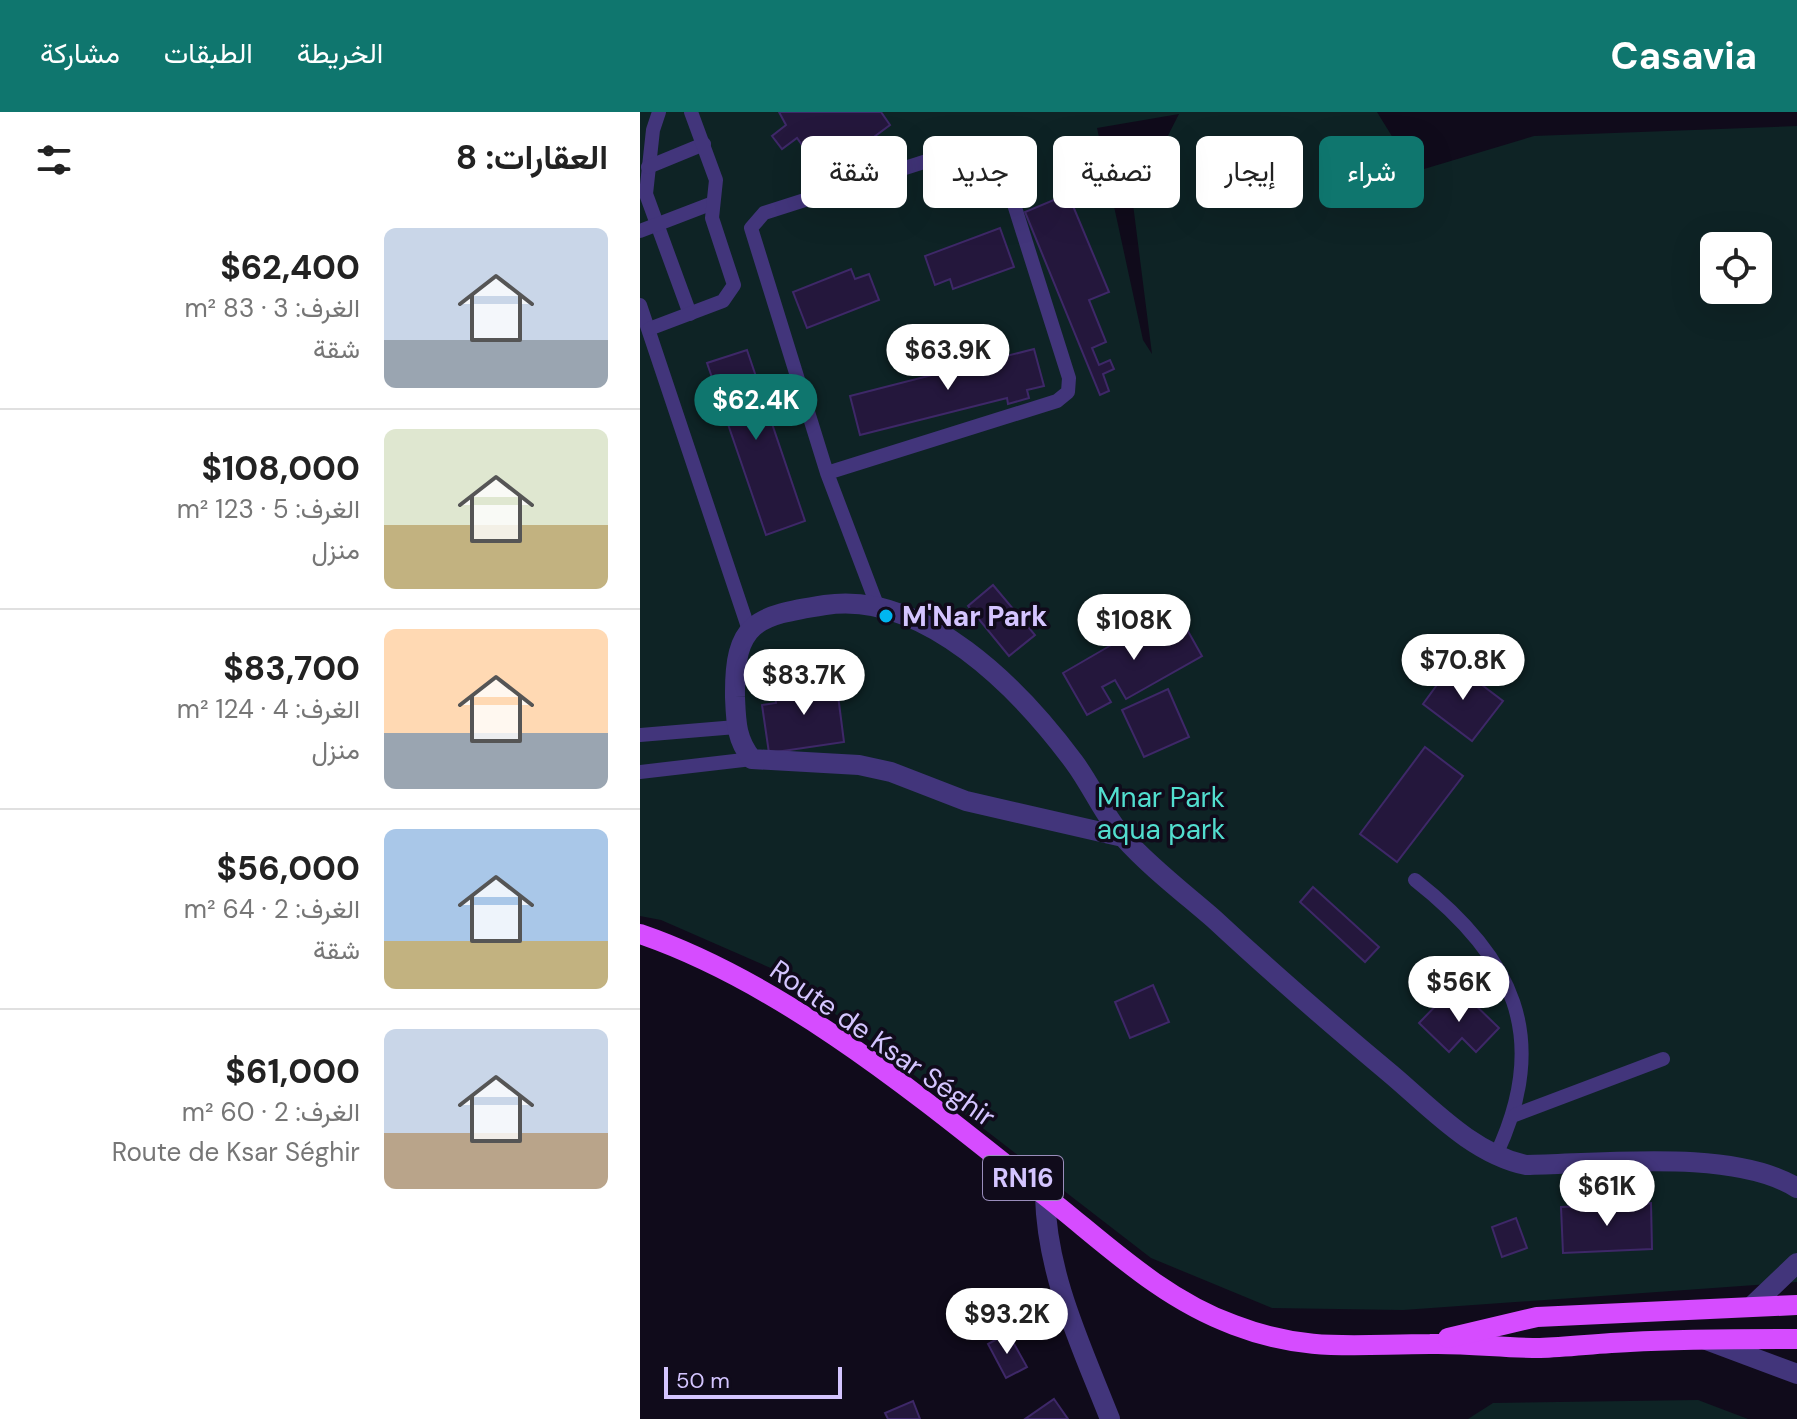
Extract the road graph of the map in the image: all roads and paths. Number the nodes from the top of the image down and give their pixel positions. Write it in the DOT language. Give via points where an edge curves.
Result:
graph roads {
  1 [pos="659,112"];
  2 [pos="691,112"];
  3 [pos="704,144"];
  4 [pos="648,167"];
  5 [pos="713,203"];
  6 [pos="657,224"];
  7 [pos="640,231"];
  8 [pos="640,305"];
  9 [pos="690,314"];
  10 [pos="649,329"];
  11 [pos="827,473"];
  12 [pos="877,605"];
  13 [pos="749,630"];
  14 [pos="736,727"];
  15 [pos="640,735"];
  16 [pos="752,759"];
  17 [pos="640,772"];
  18 [pos="1123,837"];
  19 [pos="1415,880"];
  20 [pos="640,934"];
  21 [pos="1663,1059"];
  22 [pos="1515,1115"];
  23 [pos="1496,1155"];
  24 [pos="1794,1189"];
  25 [pos="1045,1196"];
  26 [pos="1797,1263"];
  27 [pos="1753,1305"];
  28 [pos="1797,1305"];
  29 [pos="1797,1339"];
  30 [pos="1706,1340"];
  31 [pos="1429,1344"];
  32 [pos="1797,1374"];
  33 [pos="1110,1419"];
  1 -- 4 [label="lane"];
  2 -- 3 [label="lane"];
  3 -- 4 [label="lane"];
  3 -- 5 [label="lane" via="716,180"];
  4 -- 6 [label="lane" via="646,194"];
  5 -- 6 [label="lane"];
  5 -- 9 [label="lane" via="712,218 734,285 728,298"];
  6 -- 7 [label="lane"];
  6 -- 9 [label="lane"];
  8 -- 10 [label="lane"];
  9 -- 10 [label="lane"];
  10 -- 13 [label="lane"];
  11 -- 11 [label="lane" via="1057,401 1068,392 1069,378 1004,172 990,146 977,145 885,174 753,221 752,235"];
  11 -- 12 [label="lane"];
  12 -- 13 [label="street" via="812,607"];
  12 -- 18 [label="street" via="906,615 961,648 1017,691 1076,765"];
  13 -- 14 [label="street" via="735,662"];
  14 -- 15 [label="lane"];
  14 -- 16 [label="street"];
  16 -- 17 [label="lane"];
  16 -- 18 [label="street" via="859,765 966,801"];
  18 -- 23 [label="street" via="1300,998"];
  19 -- 22 [label="lane" via="1455,912 1502,976 1522,1033"];
  20 -- 25 [label="main road, Route de Ksar Séghir / RN16" via="691,952 763,990 946,1118"];
  21 -- 22 [label="lane"];
  22 -- 23 [label="lane"];
  23 -- 24 [label="street" via="1526,1165 1689,1163 1752,1169"];
  25 -- 31 [label="main road, Route de Ksar Séghir / RN16" via="1163,1290 1234,1325 1325,1347"];
  25 -- 33 [label="street" via="1052,1263 1074,1336"];
  26 -- 27 [label="street"];
  27 -- 28 [label="main road, RN16"];
  27 -- 31 [label="main road, RN16" via="1537,1317"];
  29 -- 30 [label="main road, RN16"];
  30 -- 31 [label="main road, RN16" via="1543,1348"];
  30 -- 32 [label="street"];
}
